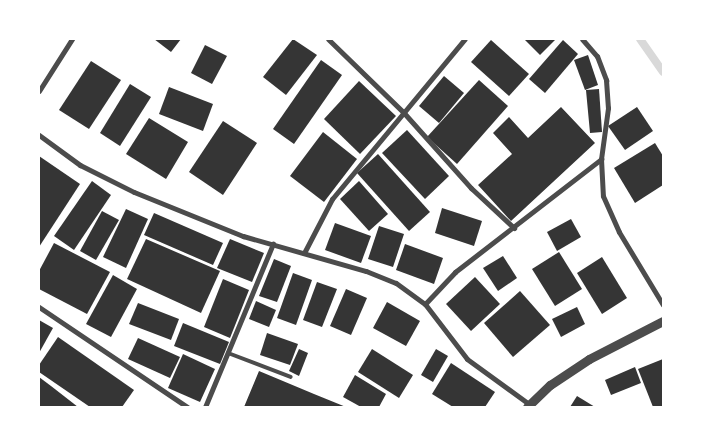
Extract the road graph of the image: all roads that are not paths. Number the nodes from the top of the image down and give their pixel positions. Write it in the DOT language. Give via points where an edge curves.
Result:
graph roads {
  1 [pos="72,39"];
  2 [pos="328,39"];
  3 [pos="466,39"];
  4 [pos="582,39"];
  5 [pos="39,91"];
  6 [pos="404,114"];
  7 [pos="39,136"];
  8 [pos="601,159"];
  9 [pos="514,228"];
  10 [pos="273,244"];
  11 [pos="304,253"];
  12 [pos="425,304"];
  13 [pos="663,305"];
  14 [pos="39,306"];
  15 [pos="663,321"];
  16 [pos="228,353"];
  17 [pos="291,377"];
  18 [pos="528,406"];
  19 [pos="187,407"];
  20 [pos="205,407"];
  1 -- 5 [label="street"];
  2 -- 6 [label="street"];
  3 -- 6 [label="street"];
  4 -- 8 [label="street" via="597,56 606,80 608,108"];
  6 -- 9 [label="street" via="471,188"];
  6 -- 11 [label="street" via="332,199"];
  7 -- 10 [label="street" via="80,165 134,192 243,236"];
  8 -- 9 [label="street"];
  8 -- 13 [label="street" via="603,196 635,260"];
  9 -- 12 [label="street" via="455,272"];
  10 -- 11 [label="street"];
  10 -- 16 [label="street"];
  11 -- 12 [label="street" via="396,283"];
  12 -- 18 [label="street" via="459,352"];
  14 -- 19 [label="street"];
  15 -- 18 [label="street" via="589,359 550,385"];
  16 -- 17 [label="lane"];
  16 -- 20 [label="street"];
}
